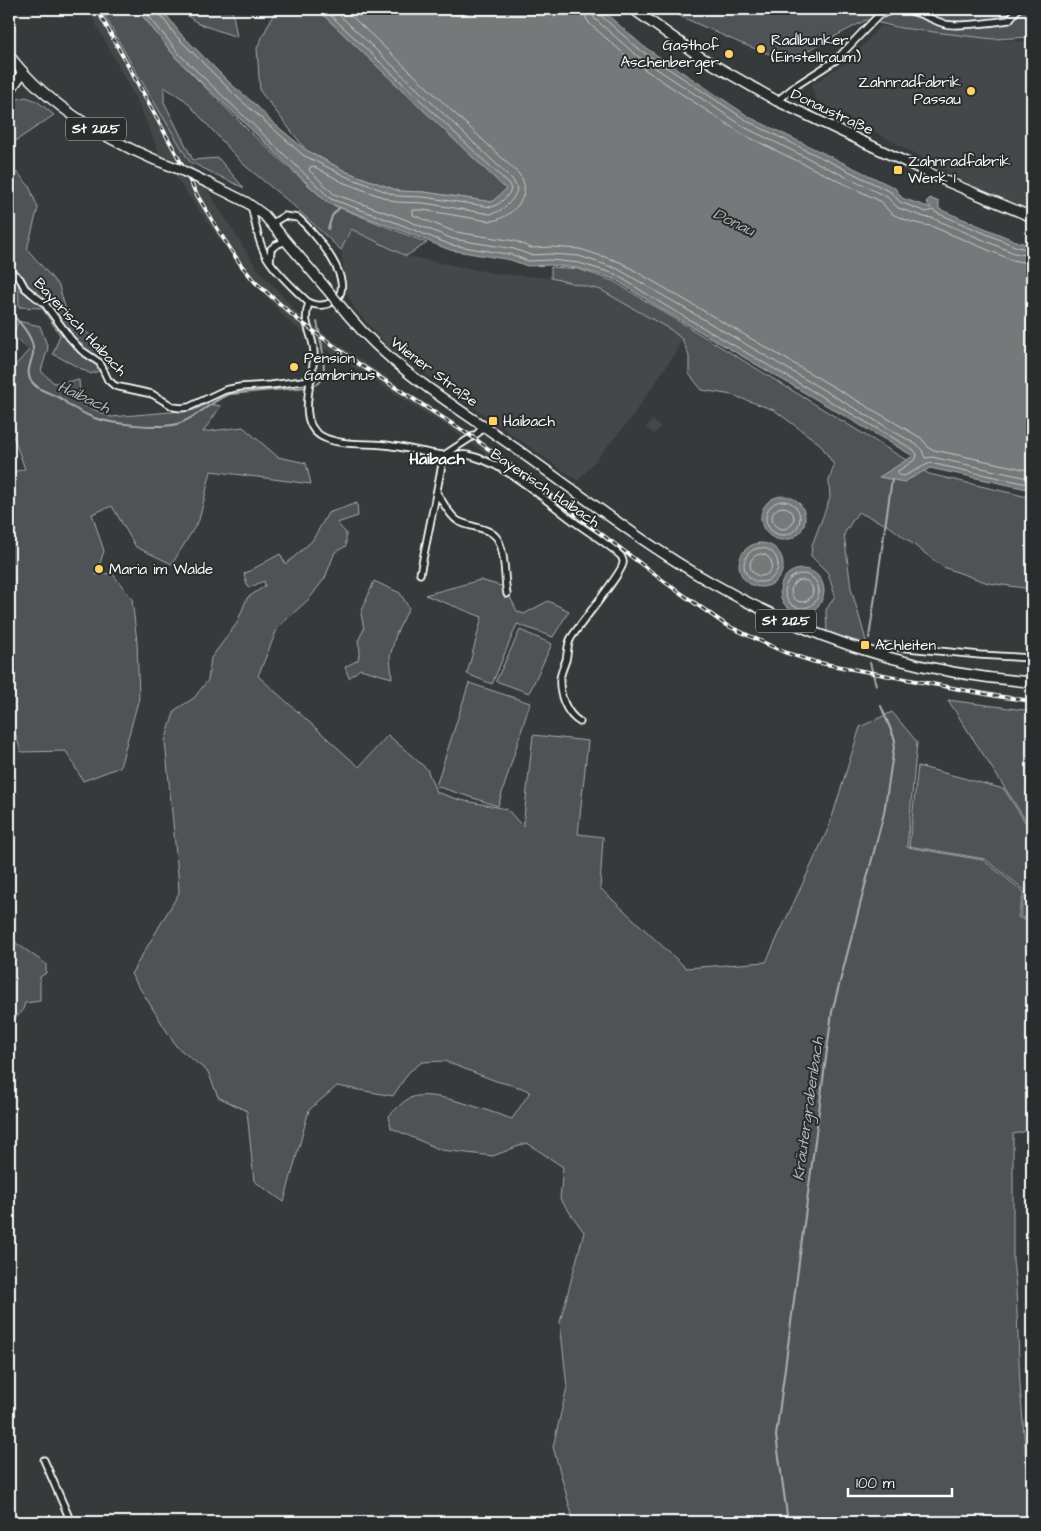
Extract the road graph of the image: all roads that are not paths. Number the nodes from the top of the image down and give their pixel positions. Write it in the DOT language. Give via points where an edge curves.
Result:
graph roads {
  1 [pos="633,9"];
  2 [pos="895,9"];
  3 [pos="900,9"];
  4 [pos="1018,9"];
  5 [pos="9,55"];
  6 [pos="23,72"];
  7 [pos="9,92"];
  8 [pos="776,101"];
  9 [pos="251,205"];
  10 [pos="1032,217"];
  11 [pos="271,224"];
  12 [pos="286,241"];
  13 [pos="271,263"];
  14 [pos="9,270"];
  15 [pos="309,303"];
  16 [pos="310,382"];
  17 [pos="484,425"];
  18 [pos="444,455"];
  19 [pos="438,493"];
  20 [pos="420,574"];
  21 [pos="507,594"];
  22 [pos="881,656"];
  23 [pos="1032,658"];
  24 [pos="1032,682"];
  25 [pos="580,722"];
  26 [pos="44,1460"];
  27 [pos="71,1522"];
  1 -- 8 [label="main road, Donaustraße" via="702,58"];
  2 -- 8 [label="street" via="879,15 836,60"];
  3 -- 4 [label="street" via="957,25 1009,20"];
  5 -- 6 [label="main road, Wiener Straße / St 2125"];
  6 -- 7 [label="main road"];
  6 -- 9 [label="main road, Wiener Straße / St 2125, bridge" via="49,96 114,141"];
  8 -- 10 [label="main road, Donaustraße" via="948,182"];
  9 -- 11 [label="main road, Wiener Straße / St 2125"];
  9 -- 13 [label="street" via="260,241"];
  11 -- 12 [label="main road, Wiener Straße / St 2125"];
  11 -- 15 [label="street" via="284,216 298,218 328,252 337,268 341,283 338,298 323,305"];
  12 -- 13 [label="street" via="271,249"];
  12 -- 17 [label="main road, Wiener Straße / St 2125, bridge" via="364,335 392,360"];
  13 -- 15 [label="street"];
  14 -- 16 [label="street, Bayerisch Haibach" via="45,304 70,338 100,363 108,380 115,386 152,394 181,408 225,390"];
  15 -- 16 [label="street, Bayerisch Haibach" via="305,320 314,351"];
  16 -- 18 [label="street, Bayerisch Haibach" via="306,404 310,421 320,436 334,441 390,445"];
  17 -- 18 [label="street" via="478,433"];
  17 -- 22 [label="main road, Wiener Straße / St 2125" via="640,537 710,582 786,621"];
  18 -- 19 [label="street"];
  18 -- 25 [label="street, Bayerisch Haibach" via="464,454 496,466 621,556 624,563 621,571 568,644 560,676 564,702"];
  19 -- 20 [label="street"];
  19 -- 21 [label="street" via="457,520 488,531 500,542"];
  22 -- 23 [label="street" via="887,646"];
  22 -- 24 [label="main road, Wiener Straße / St 2125" via="954,673"];
  26 -- 27 [label="street"];
}
